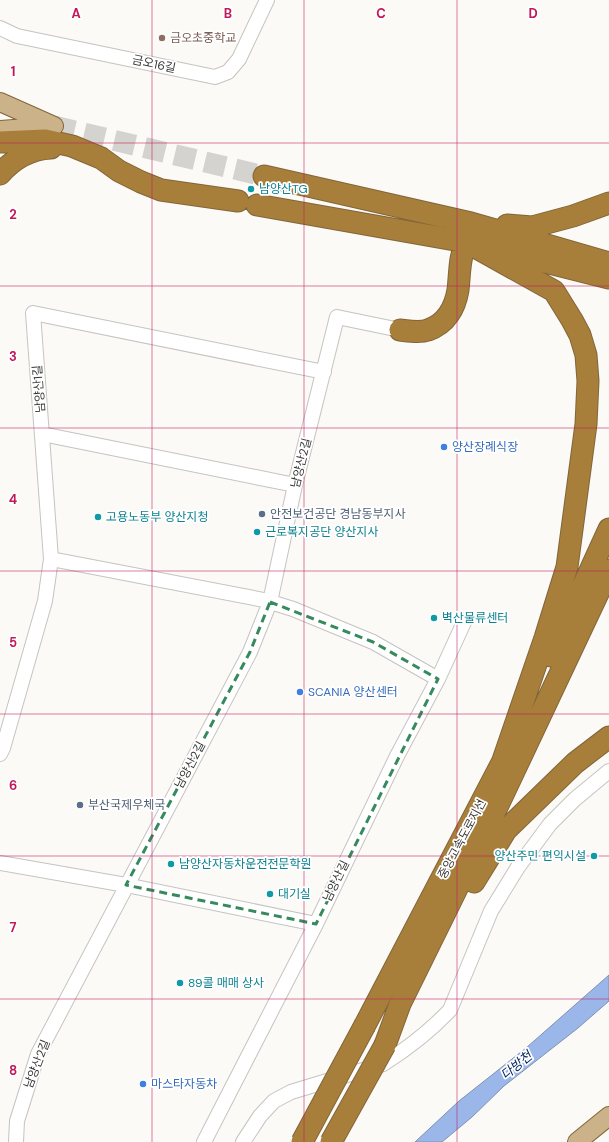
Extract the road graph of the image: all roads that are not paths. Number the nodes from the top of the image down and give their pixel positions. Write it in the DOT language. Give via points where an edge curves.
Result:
graph roads {
  1 [pos="267,0"];
  2 [pos="0,28"];
  3 [pos="0,102"];
  4 [pos="0,130"];
  5 [pos="0,142"];
  6 [pos="84,151"];
  7 [pos="0,174"];
  8 [pos="264,176"];
  9 [pos="609,203"];
  10 [pos="469,232"];
  11 [pos="609,263"];
  12 [pos="609,278"];
  13 [pos="400,330"];
  14 [pos="324,372"];
  15 [pos="42,434"];
  16 [pos="295,485"];
  17 [pos="609,529"];
  18 [pos="51,559"];
  19 [pos="609,570"];
  20 [pos="270,602"];
  21 [pos="465,620"];
  22 [pos="438,679"];
  23 [pos="609,737"];
  24 [pos="0,754"];
  25 [pos="500,769"];
  26 [pos="609,771"];
  27 [pos="0,864"];
  28 [pos="126,885"];
  29 [pos="316,924"];
  30 [pos="400,1004"];
  31 [pos="609,1116"];
  32 [pos="16,1142"];
  33 [pos="204,1142"];
  34 [pos="243,1142"];
  35 [pos="302,1142"];
  36 [pos="331,1142"];
  37 [pos="577,1142"];
  1 -- 2 [label="street, 금오16길" via="239,59 228,72 215,77 17,36"];
  3 -- 4 [label="main road" via="54,126"];
  5 -- 6 [label="highway" via="45,140"];
  6 -- 7 [label="highway" via="50,148 30,153 10,163"];
  6 -- 10 [label="highway" via="101,158 119,171 161,190"];
  8 -- 10 [label="highway"];
  9 -- 10 [label="highway" via="532,227"];
  10 -- 11 [label="highway"];
  10 -- 12 [label="highway"];
  10 -- 13 [label="highway" via="462,253 454,305 448,317 427,331"];
  10 -- 25 [label="highway" via="554,291 580,335 586,355 588,381 586,424 567,567"];
  13 -- 14 [label="street, 남양산2길" via="337,317"];
  14 -- 15 [label="street, 남양산1길" via="33,313"];
  14 -- 16 [label="street, 남양산2길"];
  15 -- 16 [label="street"];
  15 -- 18 [label="street, 남양산1길"];
  16 -- 20 [label="street, 남양산2길"];
  17 -- 25 [label="highway, 중앙고속도로지선"];
  18 -- 20 [label="street"];
  18 -- 24 [label="street, 남양산1길" via="45,601"];
  19 -- 30 [label="highway, 중앙고속도로지선" via="500,801"];
  20 -- 22 [label="street" via="373,642"];
  20 -- 28 [label="street, 남양산2길" via="250,652"];
  21 -- 22 [label="street, 남양산길"];
  22 -- 29 [label="street, 남양산길" via="397,756"];
  23 -- 30 [label="highway" via="575,763 506,830"];
  25 -- 35 [label="highway, 중앙고속도로지선, bridge"];
  26 -- 34 [label="street" via="550,824 518,868 492,910 450,1010 395,1057 383,1064 291,1092 274,1101 260,1116"];
  27 -- 28 [label="street"];
  28 -- 29 [label="street"];
  28 -- 32 [label="street, 남양산2길" via="38,1054 17,1121"];
  29 -- 33 [label="street, 남양산길"];
  30 -- 36 [label="highway, 중앙고속도로지선, bridge" via="385,1045"];
  31 -- 37 [label="main road"];
}
